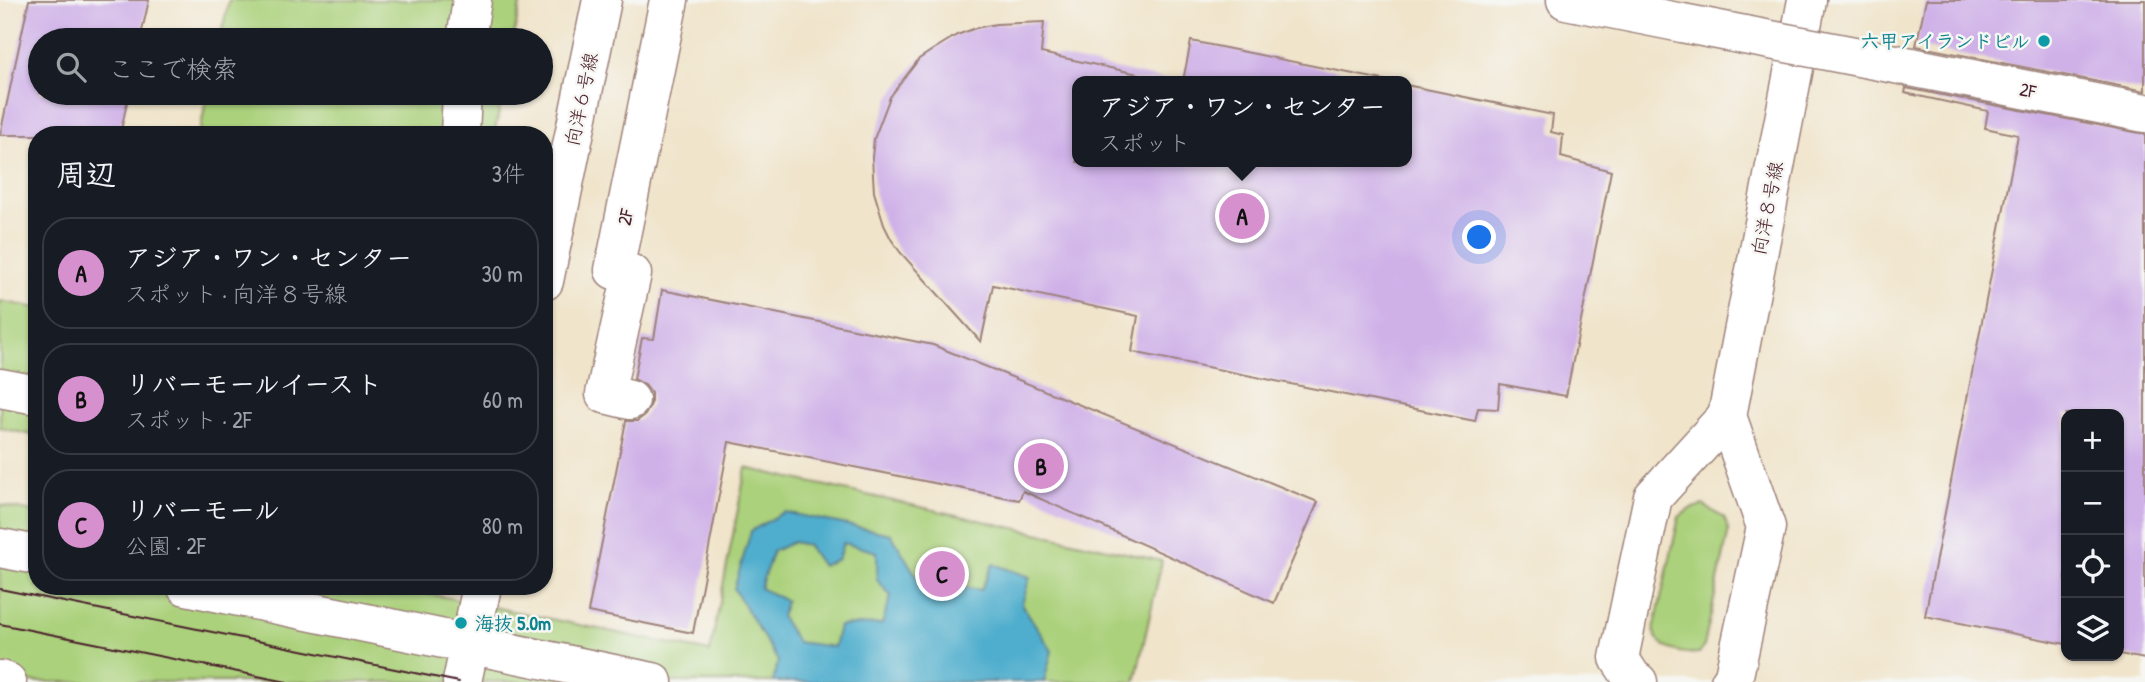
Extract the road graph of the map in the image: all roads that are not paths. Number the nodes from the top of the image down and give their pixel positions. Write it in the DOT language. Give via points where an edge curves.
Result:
graph roads {
  1 [pos="472,0"];
  2 [pos="602,0"];
  3 [pos="670,0"];
  4 [pos="1566,0"];
  5 [pos="1808,0"];
  6 [pos="468,28"];
  7 [pos="461,105"];
  8 [pos="2145,113"];
  9 [pos="460,126"];
  10 [pos="553,237"];
  11 [pos="0,388"];
  12 [pos="28,394"];
  13 [pos="630,400"];
  14 [pos="1727,416"];
  15 [pos="0,548"];
  16 [pos="28,553"];
  17 [pos="229,595"];
  18 [pos="480,595"];
  19 [pos="470,645"];
  20 [pos="0,680"];
  21 [pos="7,682"];
  22 [pos="462,682"];
  23 [pos="653,682"];
  24 [pos="1638,682"];
  25 [pos="1730,682"];
  1 -- 6 [label="street"];
  2 -- 10 [label="street, 向洋６号線"];
  3 -- 13 [label="street, 2F" via="614,270 632,274 606,394"];
  4 -- 8 [label="street, 2F, bridge"];
  5 -- 14 [label="street, 向洋８号線"];
  7 -- 9 [label="street"];
  11 -- 12 [label="street"];
  14 -- 24 [label="street" via="1654,497 1619,658"];
  14 -- 25 [label="street" via="1766,527"];
  15 -- 16 [label="street"];
  17 -- 19 [label="street"];
  18 -- 19 [label="street"];
  19 -- 22 [label="street"];
  19 -- 23 [label="street"];
  20 -- 21 [label="street"];
}
